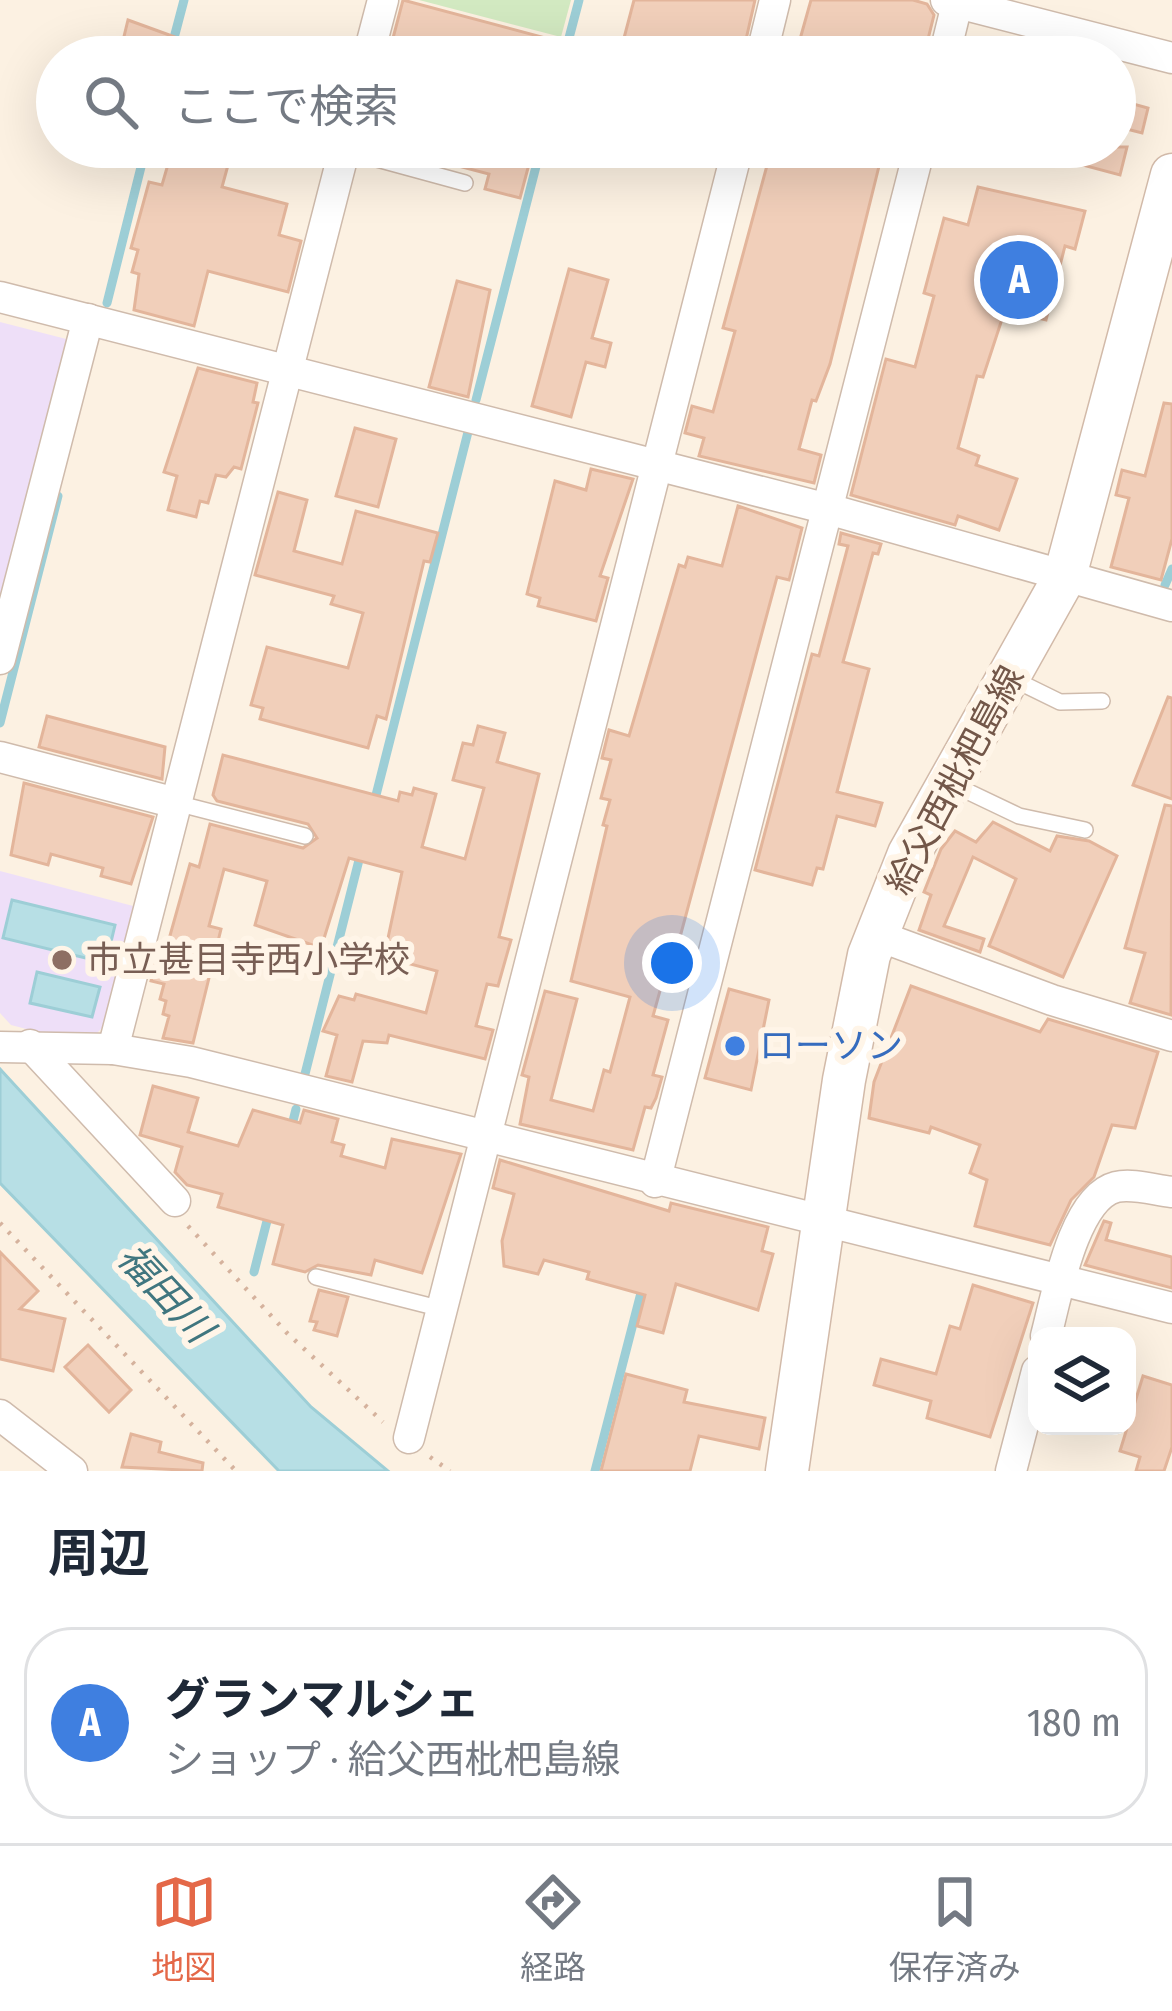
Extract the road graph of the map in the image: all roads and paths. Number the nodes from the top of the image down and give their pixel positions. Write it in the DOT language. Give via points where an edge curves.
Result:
graph roads {
  1 [pos="382,0"];
  2 [pos="775,0"];
  3 [pos="954,1"];
  4 [pos="373,36"];
  5 [pos="766,36"];
  6 [pos="948,36"];
  7 [pos="1088,36"];
  8 [pos="1136,49"];
  9 [pos="1172,58"];
  10 [pos="340,168"];
  11 [pos="412,168"];
  12 [pos="733,168"];
  13 [pos="915,168"];
  14 [pos="1172,175"];
  15 [pos="465,183"];
  16 [pos="0,297"];
  17 [pos="88,319"];
  18 [pos="289,370"];
  19 [pos="657,465"];
  20 [pos="828,509"];
  21 [pos="1065,576"];
  22 [pos="1170,601"];
  23 [pos="0,659"];
  24 [pos="1009,676"];
  25 [pos="1102,701"];
  26 [pos="0,757"];
  27 [pos="949,782"];
  28 [pos="176,803"];
  29 [pos="1085,830"];
  30 [pos="305,836"];
  31 [pos="876,935"];
  32 [pos="1172,1036"];
  33 [pos="15,1046"];
  34 [pos="113,1049"];
  35 [pos="486,1137"];
  36 [pos="655,1181"];
  37 [pos="1172,1192"];
  38 [pos="175,1201"];
  39 [pos="0,1223"];
  40 [pos="825,1223"];
  41 [pos="316,1277"];
  42 [pos="1060,1281"];
  43 [pos="1172,1308"];
  44 [pos="442,1309"];
  45 [pos="1048,1327"];
  46 [pos="1028,1406"];
  47 [pos="0,1415"];
  48 [pos="409,1438"];
  49 [pos="72,1471"];
  50 [pos="236,1471"];
  51 [pos="450,1471"];
  52 [pos="787,1471"];
  53 [pos="1011,1471"];
  1 -- 4 [label="street"];
  2 -- 5 [label="street"];
  3 -- 6 [label="street"];
  3 -- 7 [label="street"];
  8 -- 9 [label="street"];
  10 -- 18 [label="street"];
  11 -- 15 [label="lane"];
  12 -- 19 [label="street"];
  13 -- 20 [label="street"];
  14 -- 21 [label="main road, 給父西枇杷島線"];
  16 -- 17 [label="street"];
  17 -- 18 [label="street"];
  17 -- 23 [label="street"];
  18 -- 19 [label="street"];
  18 -- 28 [label="street"];
  19 -- 20 [label="street"];
  19 -- 35 [label="street"];
  20 -- 21 [label="street"];
  20 -- 36 [label="street"];
  21 -- 22 [label="street"];
  21 -- 24 [label="main road, 給父西枇杷島線"];
  24 -- 25 [label="lane" via="1060,702"];
  24 -- 27 [label="main road, 給父西枇杷島線"];
  26 -- 28 [label="street"];
  27 -- 29 [label="lane" via="1019,816"];
  27 -- 31 [label="main road, 給父西枇杷島線"];
  28 -- 30 [label="lane"];
  28 -- 34 [label="street"];
  31 -- 32 [label="street"];
  31 -- 40 [label="main road, 給父西枇杷島線" via="851,1036"];
  33 -- 34 [label="street"];
  33 -- 38 [label="street"];
  34 -- 35 [label="street"];
  35 -- 36 [label="street"];
  35 -- 44 [label="street"];
  36 -- 40 [label="street"];
  37 -- 42 [label="street" via="1104,1192 1073,1235"];
  38 -- 48 [label="path" via="176,1214 286,1334"];
  39 -- 50 [label="path"];
  40 -- 42 [label="street"];
  40 -- 52 [label="main road, 給父西枇杷島線"];
  41 -- 44 [label="lane"];
  42 -- 43 [label="street"];
  42 -- 45 [label="street"];
  44 -- 48 [label="street"];
  46 -- 53 [label="street"];
  47 -- 49 [label="street"];
  48 -- 51 [label="path"];
}
